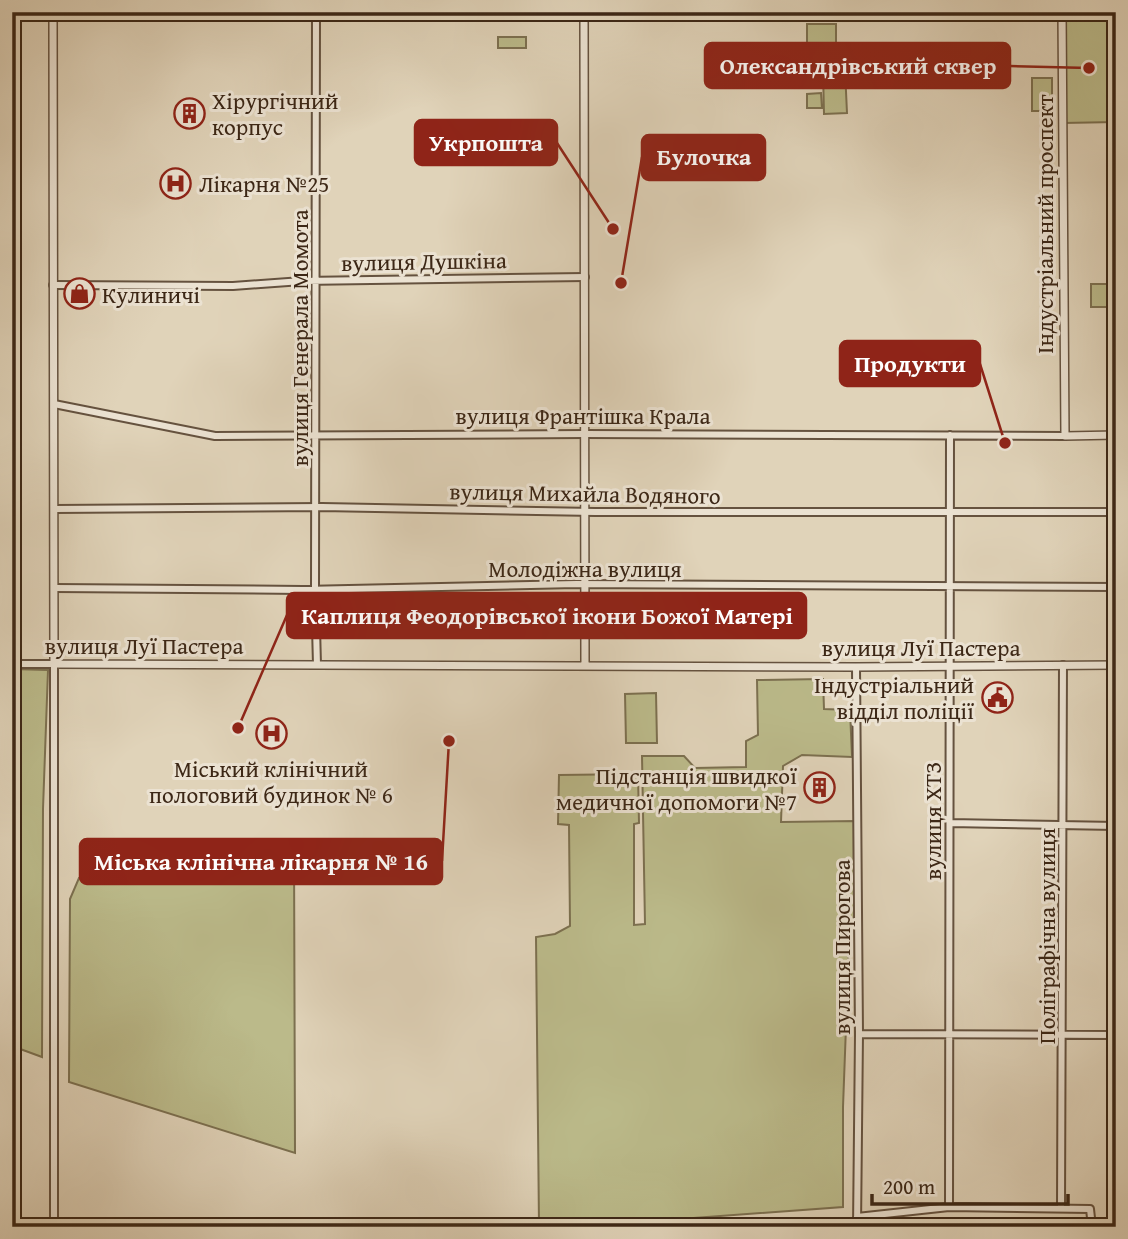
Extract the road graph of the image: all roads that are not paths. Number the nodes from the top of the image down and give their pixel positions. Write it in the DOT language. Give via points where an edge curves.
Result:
graph roads {
  1 [pos="53,12"];
  2 [pos="316,12"];
  3 [pos="584,12"];
  4 [pos="1062,12"];
  5 [pos="586,277"];
  6 [pos="316,281"];
  7 [pos="53,285"];
  8 [pos="54,404"];
  9 [pos="317,434"];
  10 [pos="585,434"];
  11 [pos="950,435"];
  12 [pos="1116,435"];
  13 [pos="1065,436"];
  14 [pos="315,507"];
  15 [pos="55,509"];
  16 [pos="586,511"];
  17 [pos="1116,512"];
  18 [pos="950,513"];
  19 [pos="585,584"];
  20 [pos="950,586"];
  21 [pos="55,587"];
  22 [pos="1116,587"];
  23 [pos="315,589"];
  24 [pos="12,664"];
  25 [pos="54,664"];
  26 [pos="317,665"];
  27 [pos="585,665"];
  28 [pos="1063,665"];
  29 [pos="1116,665"];
  30 [pos="950,666"];
  31 [pos="856,667"];
  32 [pos="950,823"];
  33 [pos="1064,825"];
  34 [pos="1116,826"];
  35 [pos="859,1034"];
  36 [pos="948,1034"];
  37 [pos="1063,1035"];
  38 [pos="1116,1035"];
  39 [pos="949,1207"];
  40 [pos="1061,1207"];
  41 [pos="858,1217"];
  42 [pos="54,1227"];
  43 [pos="857,1227"];
  44 [pos="1092,1227"];
  1 -- 7 [label="street"];
  2 -- 6 [label="street, вулиця Генерала Момота"];
  3 -- 5 [label="street"];
  4 -- 13 [label="street, Індустріальний проспект"];
  5 -- 6 [label="street, вулиця Душкіна"];
  5 -- 10 [label="street"];
  6 -- 7 [label="street, вулиця Душкіна" via="233,286"];
  6 -- 9 [label="street, вулиця Генерала Момота"];
  7 -- 8 [label="street"];
  8 -- 9 [label="street, вулиця Франтішка Крала" via="215,436"];
  8 -- 15 [label="street"];
  9 -- 10 [label="street, вулиця Франтішка Крала"];
  9 -- 14 [label="street, вулиця Генерала Момота"];
  10 -- 11 [label="street, вулиця Франтішка Крала"];
  10 -- 16 [label="street"];
  11 -- 13 [label="street, вулиця Франтішка Крала"];
  11 -- 18 [label="street, вулиця ХТЗ"];
  12 -- 13 [label="street, вулиця Франтішка Крала"];
  14 -- 15 [label="street, вулиця Михайла Водяного"];
  14 -- 16 [label="street, вулиця Михайла Водяного"];
  14 -- 23 [label="street, вулиця Генерала Момота"];
  15 -- 21 [label="street"];
  16 -- 18 [label="street, вулиця Михайла Водяного"];
  16 -- 19 [label="street"];
  17 -- 18 [label="street, вулиця Михайла Водяного"];
  18 -- 20 [label="street, вулиця ХТЗ"];
  19 -- 20 [label="street, Молодіжна вулиця"];
  19 -- 23 [label="street, Молодіжна вулиця"];
  19 -- 27 [label="street"];
  20 -- 22 [label="street, Молодіжна вулиця"];
  20 -- 30 [label="street, вулиця ХТЗ"];
  21 -- 23 [label="street, Молодіжна вулиця"];
  21 -- 25 [label="street"];
  23 -- 26 [label="street, вулиця Генерала Момота"];
  24 -- 25 [label="street, вулиця Луї Пастера"];
  25 -- 26 [label="street, вулиця Луї Пастера"];
  25 -- 42 [label="street"];
  26 -- 27 [label="street, вулиця Луї Пастера"];
  27 -- 31 [label="street, вулиця Луї Пастера"];
  28 -- 29 [label="street, вулиця Луї Пастера"];
  28 -- 30 [label="street, вулиця Луї Пастера"];
  28 -- 33 [label="street, Поліграфічна вулиця"];
  30 -- 31 [label="street, вулиця Луї Пастера"];
  30 -- 32 [label="street, вулиця ХТЗ"];
  31 -- 35 [label="street, вулиця Пирогова"];
  32 -- 33 [label="street"];
  32 -- 36 [label="street, вулиця ХТЗ"];
  33 -- 34 [label="street"];
  33 -- 37 [label="street, Поліграфічна вулиця"];
  35 -- 36 [label="street"];
  35 -- 41 [label="street, вулиця Пирогова"];
  36 -- 37 [label="street"];
  36 -- 39 [label="street, вулиця ХТЗ"];
  37 -- 38 [label="street"];
  37 -- 40 [label="street, Поліграфічна вулиця"];
  39 -- 40 [label="street"];
  39 -- 41 [label="street"];
  40 -- 44 [label="street" via="1090,1209"];
  41 -- 43 [label="street, вулиця Пирогова"];
}
